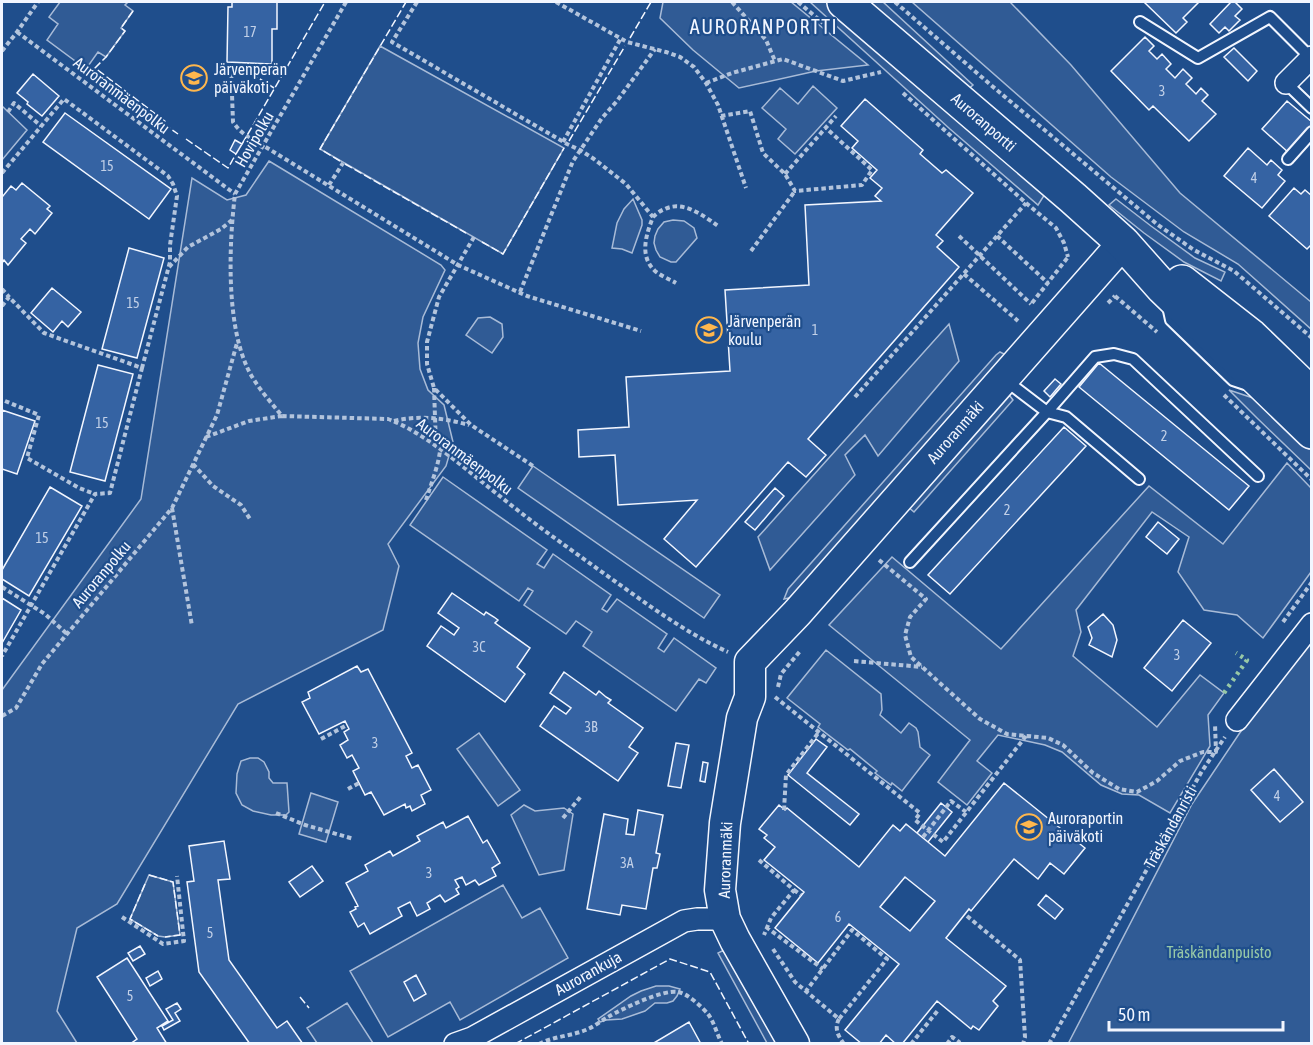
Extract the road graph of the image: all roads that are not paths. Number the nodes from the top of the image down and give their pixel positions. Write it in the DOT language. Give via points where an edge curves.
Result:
graph roads {
  1 [pos="834,12"];
  2 [pos="1140,22"];
  3 [pos="1311,57"];
  4 [pos="1286,83"];
  5 [pos="1311,108"];
  6 [pos="1311,132"];
  7 [pos="1288,159"];
  8 [pos="1123,243"];
  9 [pos="1003,378"];
  10 [pos="1311,395"];
  11 [pos="1047,412"];
  12 [pos="1311,432"];
  13 [pos="1258,476"];
  14 [pos="1139,479"];
  15 [pos="910,562"];
  16 [pos="1311,624"];
  17 [pos="1236,720"];
  18 [pos="725,919"];
  19 [pos="455,1044"];
  20 [pos="794,1044"];
  1 -- 8 [label="main road, Auroranportti" via="1073,198"];
  2 -- 3 [label="lane" via="1198,58 1270,17"];
  3 -- 4 [label="street"];
  4 -- 5 [label="lane"];
  6 -- 7 [label="lane"];
  8 -- 9 [label="main road, Auroranmäki"];
  8 -- 10 [label="main road, Auroranportti" via="1186,285 1251,336"];
  8 -- 12 [label="main road, Auroranportti" via="1163,288"];
  9 -- 11 [label="lane"];
  9 -- 18 [label="main road, Auroranmäki" via="750,662 763,697 742,718 725,823 720,890"];
  11 -- 13 [label="lane" via="1095,357 1114,354 1132,359"];
  11 -- 14 [label="lane" via="1066,417"];
  11 -- 15 [label="lane"];
  16 -- 17 [label="street"];
  18 -- 19 [label="street, Aurorankuja" via="684,921"];
  18 -- 20 [label="main road, Auroranmäki"];
}
